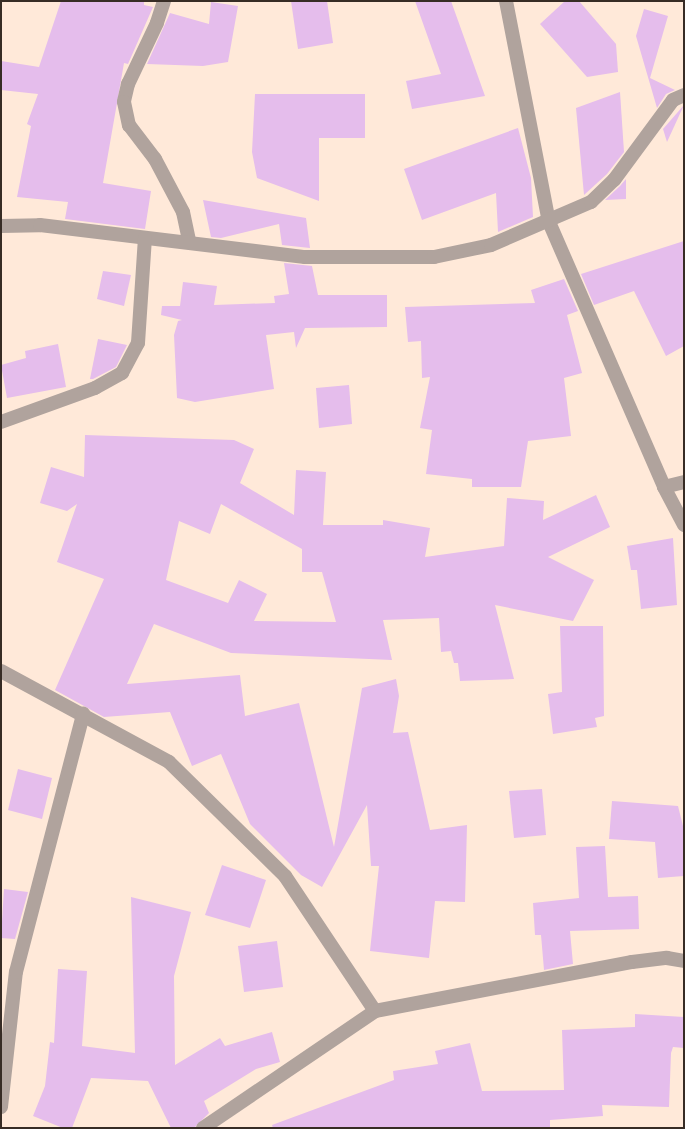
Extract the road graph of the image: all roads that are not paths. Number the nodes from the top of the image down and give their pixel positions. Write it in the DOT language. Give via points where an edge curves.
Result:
graph roads {
  1 [pos="164,1"];
  2 [pos="506,1"];
  3 [pos="684,95"];
  4 [pos="549,222"];
  5 [pos="1,226"];
  6 [pos="145,238"];
  7 [pos="189,241"];
  8 [pos="1,422"];
  9 [pos="684,482"];
  10 [pos="664,487"];
  11 [pos="684,525"];
  12 [pos="1,671"];
  13 [pos="83,714"];
  14 [pos="684,961"];
  15 [pos="374,1011"];
  16 [pos="1,1107"];
  17 [pos="204,1128"];
  1 -- 7 [label="street" via="128,84 124,102 129,125 155,159 179,204"];
  2 -- 4 [label="street"];
  3 -- 4 [label="street" via="673,100 614,180 591,202"];
  4 -- 7 [label="street" via="491,245 434,257 305,257"];
  4 -- 10 [label="street"];
  5 -- 6 [label="street" via="40,225"];
  6 -- 7 [label="street"];
  6 -- 8 [label="street" via="138,343 122,373 95,388"];
  9 -- 10 [label="street"];
  10 -- 11 [label="street"];
  12 -- 13 [label="street"];
  13 -- 15 [label="street" via="169,762 285,876"];
  13 -- 16 [label="street" via="16,972"];
  14 -- 15 [label="street" via="667,958 632,962"];
  15 -- 17 [label="street"];
}
